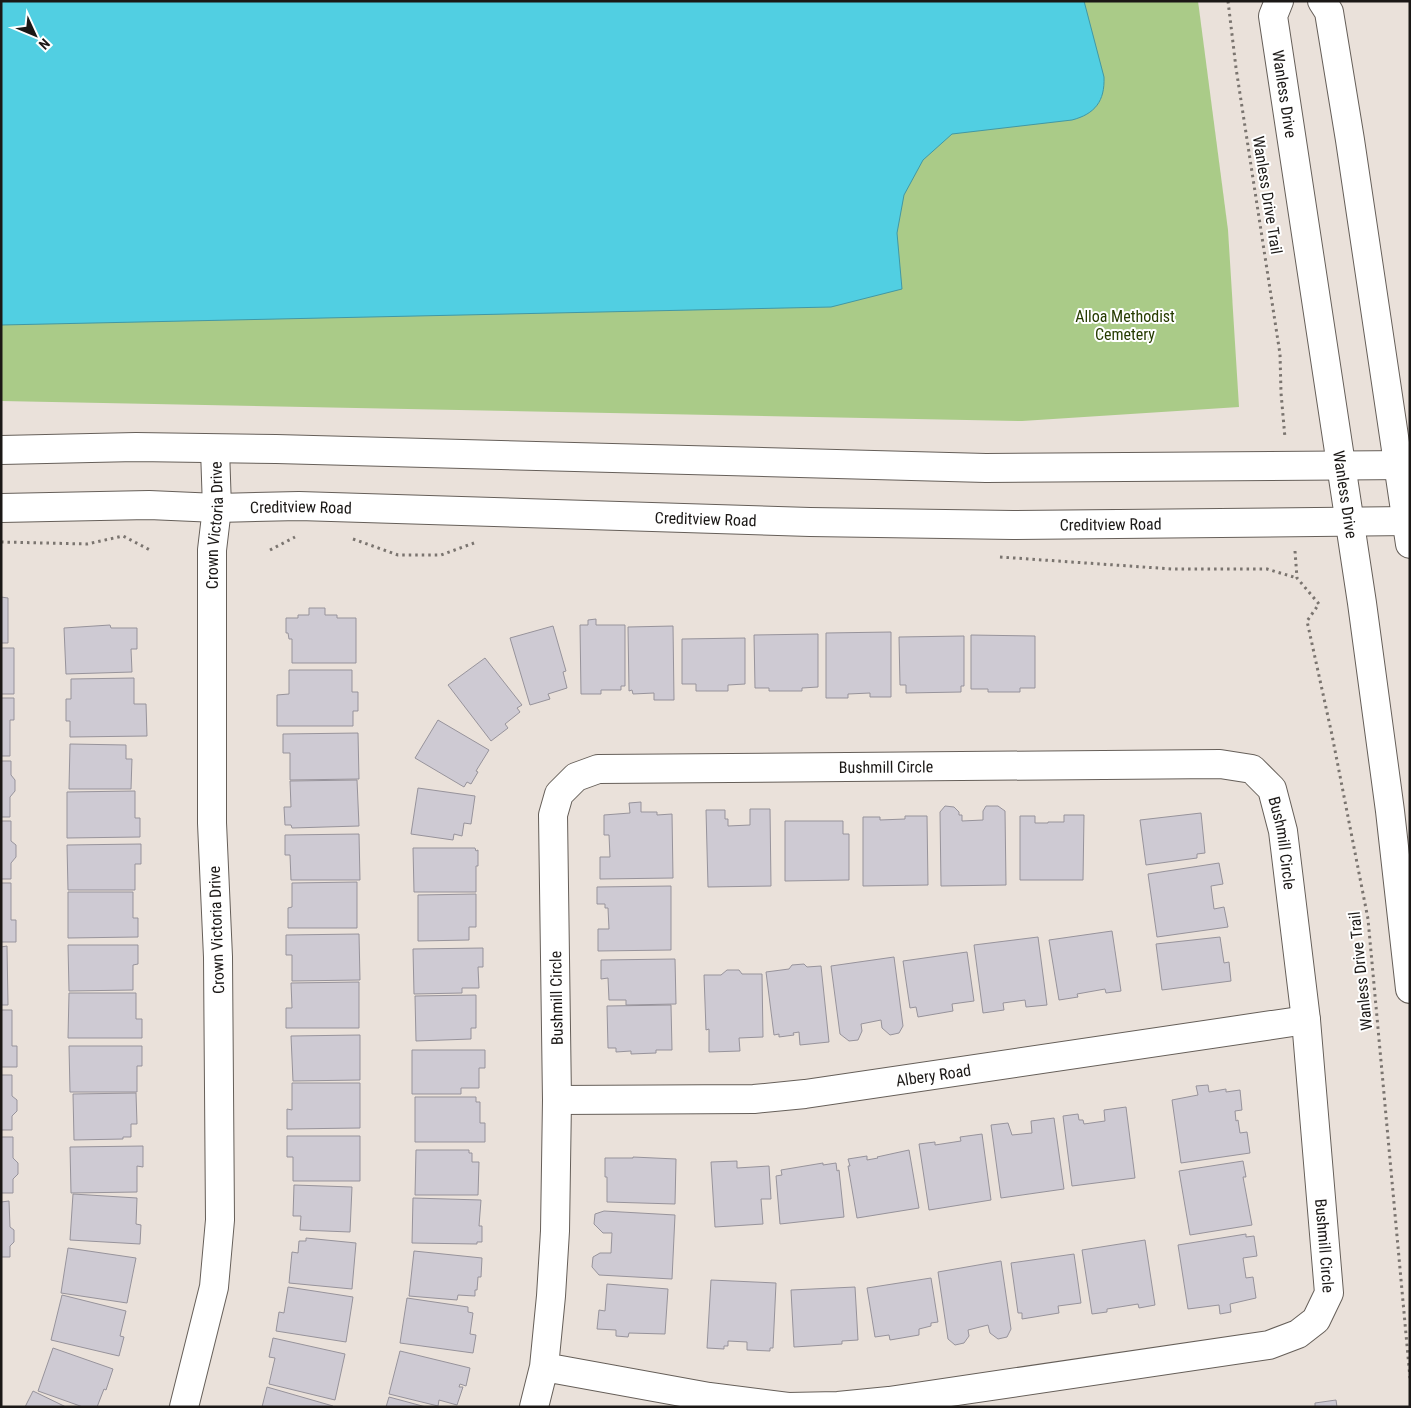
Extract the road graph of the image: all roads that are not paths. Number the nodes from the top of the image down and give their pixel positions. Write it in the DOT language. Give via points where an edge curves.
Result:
graph roads {
  1 [pos="1279,1"];
  2 [pos="1322,1"];
  3 [pos="215,449"];
  4 [pos="1,450"];
  5 [pos="1341,466"];
  6 [pos="1404,466"];
  7 [pos="1,508"];
  8 [pos="218,508"];
  9 [pos="1350,522"];
  10 [pos="1409,529"];
  11 [pos="1410,989"];
  12 [pos="1306,1020"];
  13 [pos="557,1100"];
  14 [pos="544,1366"];
  15 [pos="184,1407"];
  16 [pos="534,1407"];
  1 -- 5 [label="street, Wanless Drive" via="1273,16"];
  2 -- 6 [label="street" via="1328,12 1346,113"];
  3 -- 4 [label="street"];
  3 -- 5 [label="street" via="986,468"];
  3 -- 8 [label="street, Crown Victoria Drive"];
  5 -- 6 [label="street"];
  5 -- 9 [label="street, Wanless Drive"];
  6 -- 10 [label="street"];
  7 -- 8 [label="street, Creditview Road" via="149,505"];
  8 -- 9 [label="street, Creditview Road" via="299,506 1013,525"];
  8 -- 15 [label="street, Crown Victoria Drive" via="212,550 212,823 218,966 220,1220 214,1287"];
  9 -- 10 [label="street, Creditview Road"];
  9 -- 11 [label="street, Wanless Drive" via="1390,811"];
  12 -- 13 [label="street, Albery Road" via="805,1094 754,1099"];
  12 -- 13 [label="street, Bushmill Circle" via="1283,831 1272,789 1252,769 1220,764 598,769 576,778 559,794 553,815"];
  12 -- 14 [label="street, Bushmill Circle" via="1329,1293 1316,1320 1298,1334 1269,1345 838,1406 788,1407 709,1397"];
  13 -- 14 [label="street, Bushmill Circle" via="555,1232"];
  14 -- 16 [label="street, Bushmill Circle"];
}
